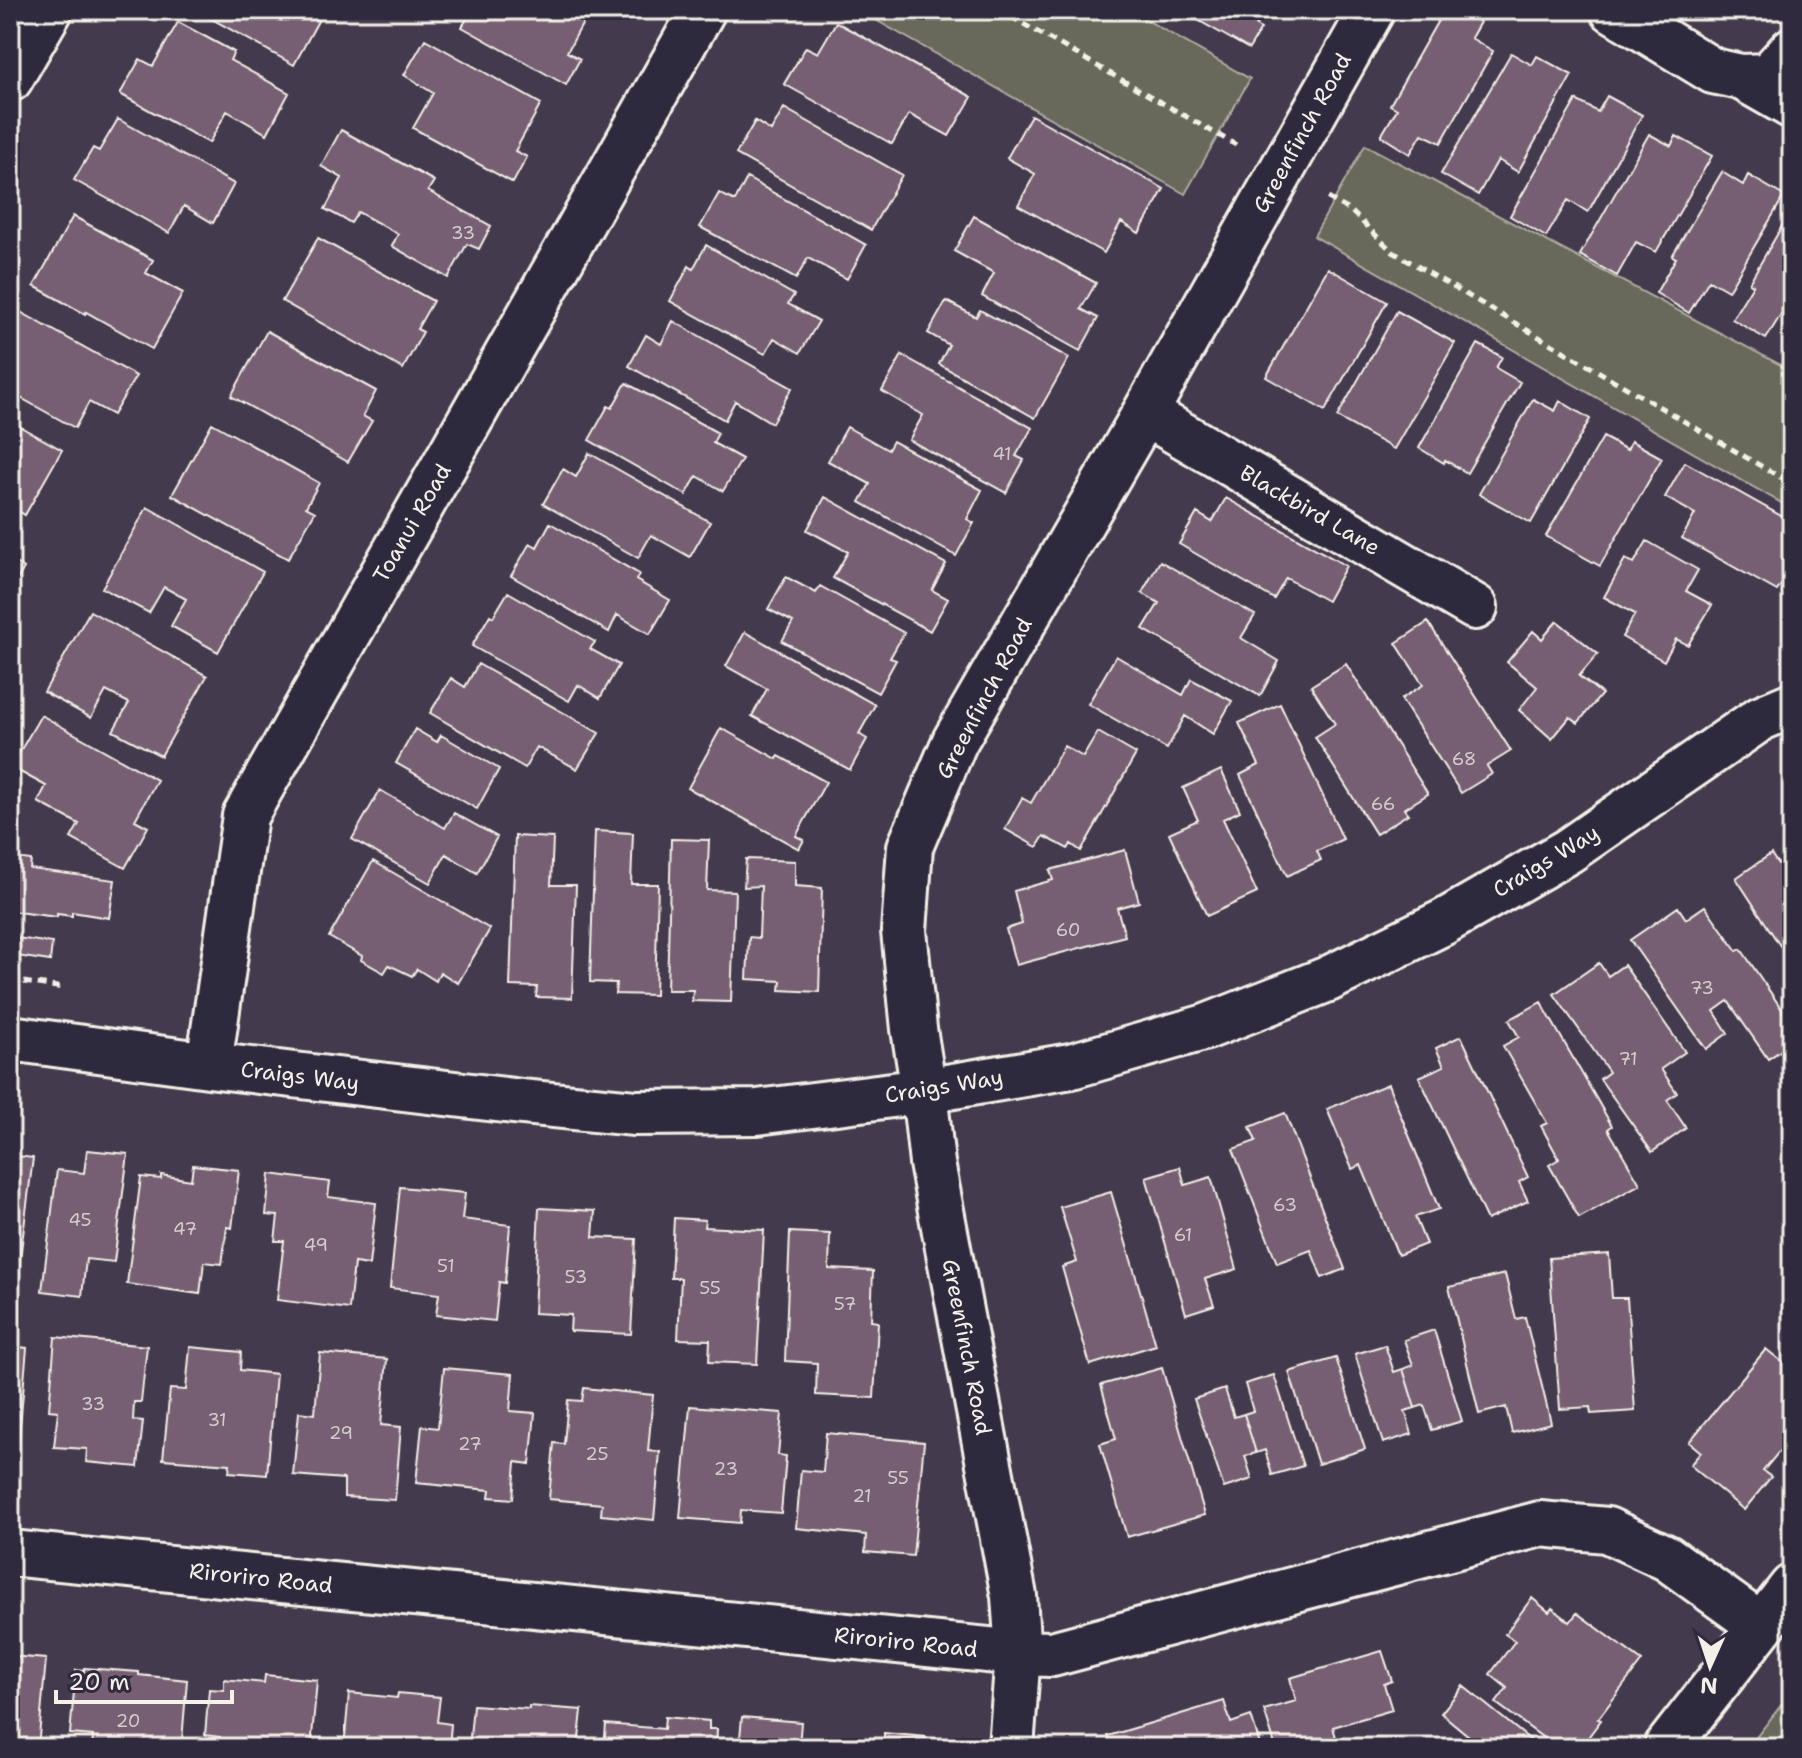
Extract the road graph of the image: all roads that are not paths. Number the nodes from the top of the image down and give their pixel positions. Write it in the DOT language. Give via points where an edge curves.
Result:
graph roads {
  1 [pos="50,10"];
  2 [pos="703,10"];
  3 [pos="1372,10"];
  4 [pos="1613,10"];
  5 [pos="1792,50"];
  6 [pos="1741,77"];
  7 [pos="10,79"];
  8 [pos="1792,106"];
  9 [pos="1145,413"];
  10 [pos="1475,607"];
  11 [pos="1792,705"];
  12 [pos="10,1038"];
  13 [pos="209,1065"];
  14 [pos="924,1091"];
  15 [pos="10,1553"];
  16 [pos="1792,1587"];
  17 [pos="1761,1626"];
  18 [pos="1018,1653"];
  19 [pos="1011,1748"];
  20 [pos="1666,1748"];
  1 -- 7 [label="street"];
  2 -- 13 [label="street, Toanui Road" via="245,816"];
  3 -- 9 [label="street, Greenfinch Road"];
  4 -- 6 [label="street" via="1713,71"];
  5 -- 6 [label="street" via="1768,76"];
  6 -- 8 [label="street"];
  9 -- 10 [label="street, Blackbird Lane"];
  9 -- 14 [label="street, Greenfinch Road" via="955,741 910,847 904,931"];
  11 -- 14 [label="street, Craigs Way" via="1761,718 1568,851 1444,922 1328,979 1206,1027 1071,1066"];
  12 -- 13 [label="street, Craigs Way"];
  13 -- 14 [label="street, Craigs Way" via="635,1113 757,1112"];
  14 -- 18 [label="street, Greenfinch Road" via="932,1163 1014,1596"];
  15 -- 18 [label="street, Riroriro Road"];
  16 -- 17 [label="street"];
  17 -- 18 [label="street, Riroriro Road" via="1667,1558 1607,1530 1540,1524 1052,1654"];
  17 -- 20 [label="street"];
  18 -- 19 [label="street, Greenfinch Road"];
}
